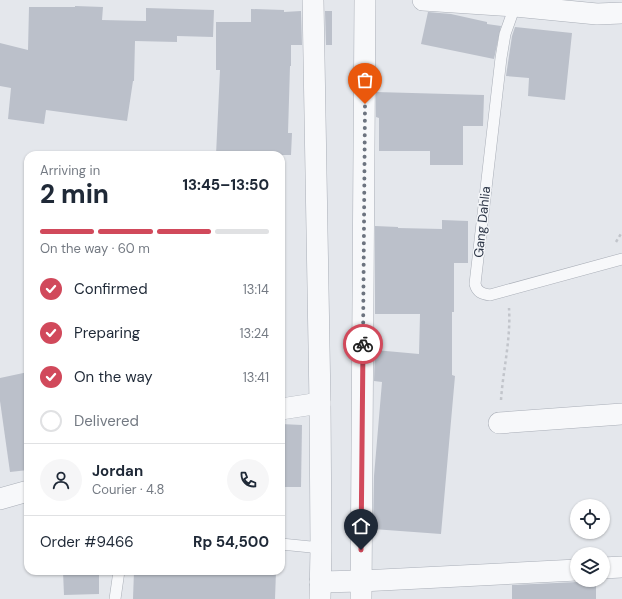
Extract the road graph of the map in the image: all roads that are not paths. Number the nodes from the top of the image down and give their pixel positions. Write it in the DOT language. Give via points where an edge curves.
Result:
graph roads {
  1 [pos="313,0"];
  2 [pos="365,0"];
  3 [pos="423,0"];
  4 [pos="517,3"];
  5 [pos="622,13"];
  6 [pos="622,259"];
  7 [pos="320,403"];
  8 [pos="285,408"];
  9 [pos="622,414"];
  10 [pos="499,423"];
  11 [pos="24,492"];
  12 [pos="0,499"];
  13 [pos="285,544"];
  14 [pos="321,548"];
  15 [pos="622,567"];
  16 [pos="610,568"];
  17 [pos="570,571"];
  18 [pos="118,575"];
  19 [pos="358,587"];
  20 [pos="323,588"];
  21 [pos="115,599"];
  1 -- 7 [label="street"];
  2 -- 19 [label="street"];
  3 -- 4 [label="street"];
  4 -- 5 [label="street" via="597,14"];
  4 -- 6 [label="lane, Gang Dahlia" via="505,34 501,58 476,289 482,294 498,294"];
  7 -- 8 [label="street"];
  7 -- 14 [label="street"];
  9 -- 10 [label="street"];
  11 -- 12 [label="street"];
  13 -- 14 [label="lane"];
  14 -- 20 [label="street"];
  15 -- 16 [label="street"];
  17 -- 19 [label="street"];
  18 -- 21 [label="lane"];
  19 -- 20 [label="street"];
}
